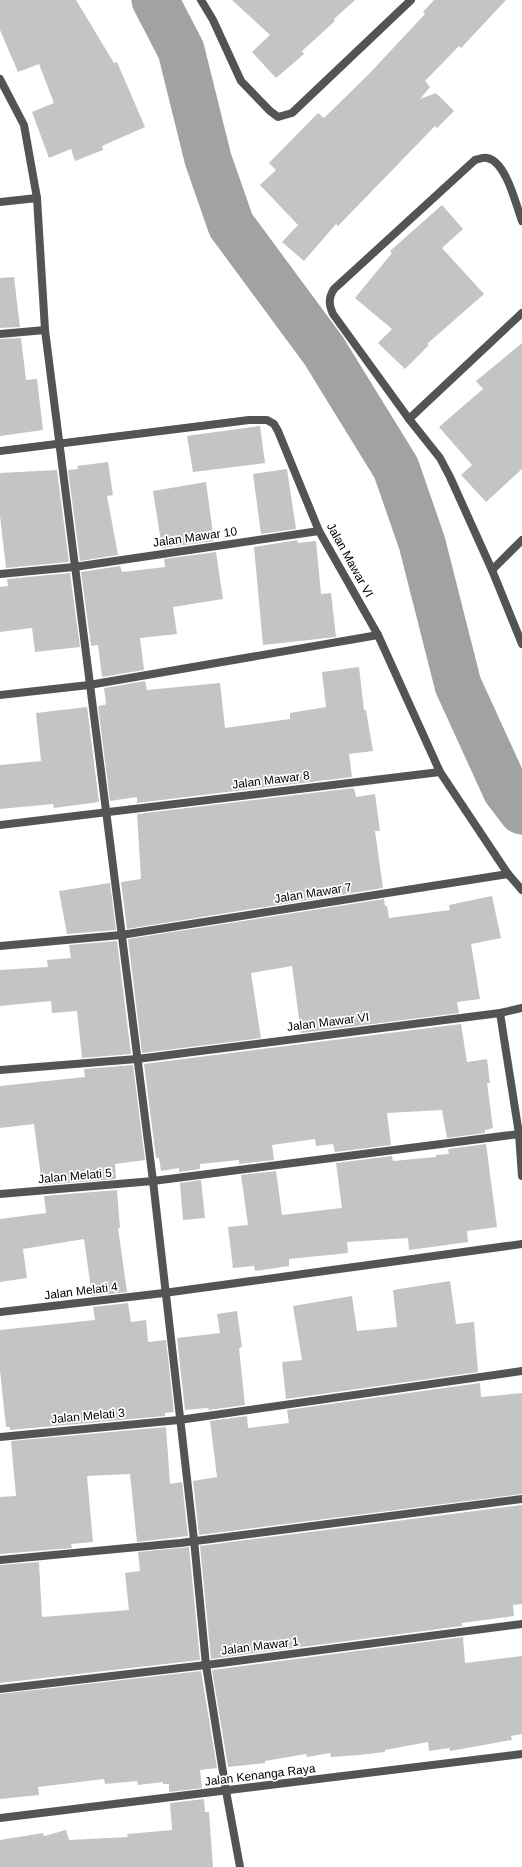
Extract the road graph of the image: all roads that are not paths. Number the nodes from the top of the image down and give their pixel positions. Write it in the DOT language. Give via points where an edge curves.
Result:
graph roads {
  1 [pos="201,0"];
  2 [pos="410,0"];
  3 [pos="0,79"];
  4 [pos="37,198"];
  5 [pos="0,202"];
  6 [pos="522,221"];
  7 [pos="522,313"];
  8 [pos="45,330"];
  9 [pos="0,334"];
  10 [pos="409,419"];
  11 [pos="60,445"];
  12 [pos="0,451"];
  13 [pos="319,531"];
  14 [pos="522,540"];
  15 [pos="74,567"];
  16 [pos="492,570"];
  17 [pos="0,574"];
  18 [pos="378,635"];
  19 [pos="522,644"];
  20 [pos="89,685"];
  21 [pos="0,695"];
  22 [pos="440,772"];
  23 [pos="106,811"];
  24 [pos="0,825"];
  25 [pos="508,874"];
  26 [pos="522,890"];
  27 [pos="121,936"];
  28 [pos="0,946"];
  29 [pos="522,1008"];
  30 [pos="500,1013"];
  31 [pos="137,1059"];
  32 [pos="0,1070"];
  33 [pos="519,1134"];
  34 [pos="522,1176"];
  35 [pos="153,1181"];
  36 [pos="0,1194"];
  37 [pos="522,1244"];
  38 [pos="164,1293"];
  39 [pos="0,1312"];
  40 [pos="522,1371"];
  41 [pos="179,1420"];
  42 [pos="0,1437"];
  43 [pos="522,1499"];
  44 [pos="194,1540"];
  45 [pos="0,1560"];
  46 [pos="522,1624"];
  47 [pos="206,1665"];
  48 [pos="0,1689"];
  49 [pos="522,1754"];
  50 [pos="226,1791"];
  51 [pos="0,1818"];
  52 [pos="240,1867"];
  1 -- 2 [label="street" via="213,20 240,81 278,117 292,113"];
  3 -- 4 [label="street" via="24,125"];
  4 -- 5 [label="street"];
  4 -- 8 [label="street"];
  6 -- 10 [label="street" via="503,170 495,161 486,157 475,160 330,295 333,314"];
  7 -- 10 [label="street"];
  8 -- 9 [label="street"];
  8 -- 11 [label="street"];
  10 -- 16 [label="street" via="440,458"];
  11 -- 12 [label="street, Jalan Mawar VI"];
  11 -- 13 [label="street, Jalan Mawar VI" via="249,420 267,420 274,424 284,444"];
  11 -- 15 [label="street"];
  13 -- 15 [label="street, Jalan Mawar 10"];
  13 -- 18 [label="street, Jalan Mawar VI"];
  14 -- 16 [label="street"];
  15 -- 17 [label="street, Jalan Mawar 10"];
  15 -- 20 [label="street"];
  16 -- 19 [label="street"];
  18 -- 20 [label="street"];
  18 -- 22 [label="street, Jalan Mawar VI"];
  20 -- 21 [label="street"];
  20 -- 23 [label="street"];
  22 -- 23 [label="street, Jalan Mawar 8"];
  22 -- 25 [label="street, Jalan Mawar VI"];
  23 -- 24 [label="street, Jalan Mawar 8"];
  23 -- 27 [label="street"];
  25 -- 26 [label="street, Jalan Mawar VI"];
  25 -- 27 [label="street, Jalan Mawar 7"];
  27 -- 28 [label="street, Jalan Mawar 7"];
  27 -- 31 [label="street"];
  29 -- 30 [label="street, Jalan Mawar VI"];
  30 -- 31 [label="street, Jalan Mawar VI"];
  30 -- 33 [label="street"];
  31 -- 32 [label="street, Jalan Mawar VI"];
  31 -- 35 [label="street"];
  33 -- 34 [label="street"];
  33 -- 35 [label="street, Jalan Melati 5"];
  35 -- 36 [label="street, Jalan Melati 5"];
  35 -- 38 [label="street"];
  37 -- 38 [label="street, Jalan Melati 4"];
  38 -- 39 [label="street, Jalan Melati 4"];
  38 -- 41 [label="street"];
  40 -- 41 [label="street, Jalan Melati 3"];
  41 -- 42 [label="street, Jalan Melati 3"];
  41 -- 44 [label="street"];
  43 -- 44 [label="street"];
  44 -- 45 [label="street"];
  44 -- 47 [label="street"];
  46 -- 47 [label="street, Jalan Mawar 1"];
  47 -- 48 [label="street, Jalan Mawar 1"];
  47 -- 50 [label="street"];
  49 -- 50 [label="street, Jalan Kenanga Raya"];
  50 -- 51 [label="street, Jalan Kenanga Raya"];
  50 -- 52 [label="street"];
}
